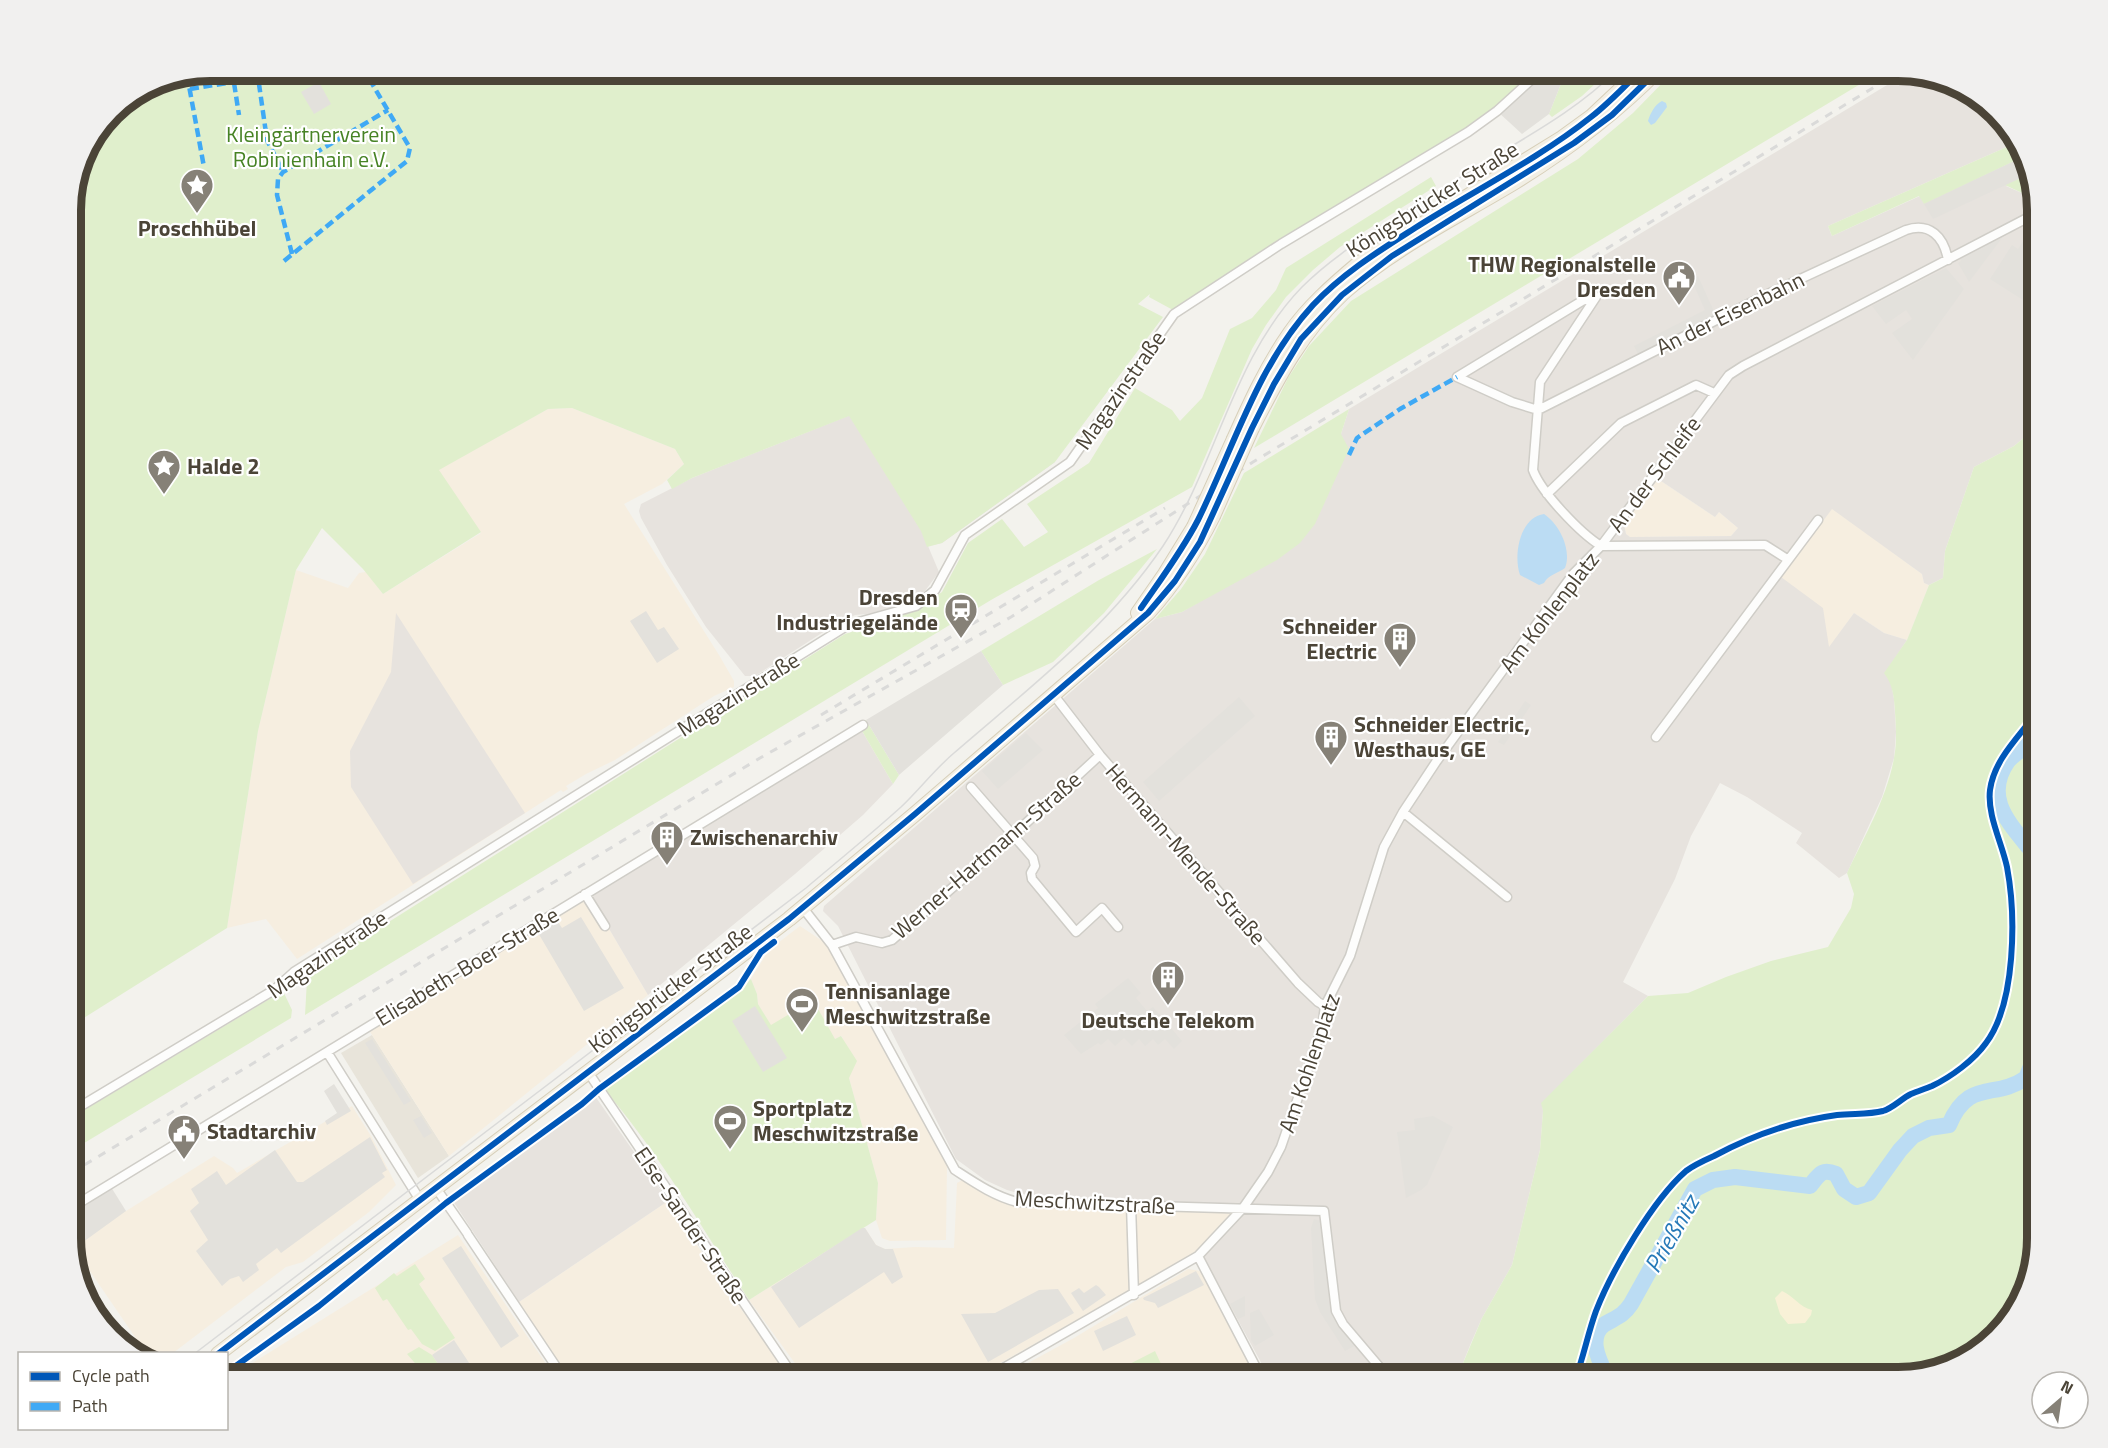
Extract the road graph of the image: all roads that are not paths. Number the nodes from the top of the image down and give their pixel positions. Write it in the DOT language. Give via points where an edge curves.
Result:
graph roads {
  1 [pos="1530,81"];
  2 [pos="1629,81"];
  3 [pos="1647,81"];
  4 [pos="2027,218"];
  5 [pos="1948,260"];
  6 [pos="1714,393"];
  7 [pos="1538,410"];
  8 [pos="1547,494"];
  9 [pos="1818,520"];
  10 [pos="1600,546"];
  11 [pos="1787,559"];
  12 [pos="1126,630"];
  13 [pos="1053,694"];
  14 [pos="863,725"];
  15 [pos="1656,736"];
  16 [pos="1100,755"];
  17 [pos="971,787"];
  18 [pos="1402,812"];
  19 [pos="1012,836"];
  20 [pos="585,894"];
  21 [pos="1506,897"];
  22 [pos="803,908"];
  23 [pos="605,926"];
  24 [pos="1118,927"];
  25 [pos="832,945"];
  26 [pos="1325,1006"];
  27 [pos="327,1052"];
  28 [pos="588,1072"];
  29 [pos="81,1106"];
  30 [pos="436,1188"];
  31 [pos="420,1200"];
  32 [pos="81,1202"];
  33 [pos="1131,1205"];
  34 [pos="1243,1208"];
  35 [pos="1198,1256"];
  36 [pos="1134,1295"];
  37 [pos="219,1352"];
  38 [pos="556,1367"];
  39 [pos="787,1367"];
  40 [pos="1006,1367"];
  41 [pos="1256,1367"];
  42 [pos="1380,1367"];
  1 -- 29 [label="street, Magazinstraße" via="1468,132 1281,244 1174,314 1070,462 965,535 935,590 916,606 848,625 294,972 274,990"];
  2 -- 12 [label="main road, Königsbrücker Straße, bridge" via="1562,138 1358,264 1314,304 1270,364 1194,527"];
  3 -- 12 [label="main road, Königsbrücker Straße, bridge" via="1612,115 1574,143 1392,256 1342,294 1301,339 1274,384 1200,542 1175,581 1148,613"];
  4 -- 5 [label="street, An der Schleife"];
  5 -- 6 [label="street, An der Schleife" via="1743,366"];
  5 -- 7 [label="street, An der Eisenbahn" via="1938,238 1926,227 1906,230 1770,293"];
  6 -- 8 [label="street, An der Schleife" via="1696,385 1621,423"];
  6 -- 10 [label="street, An der Schleife"];
  7 -- 7 [label="street" via="1457,377 1582,301 1596,297 1539,382"];
  7 -- 8 [label="street, Am Kohlenplatz" via="1533,470"];
  8 -- 10 [label="street, Am Kohlenplatz"];
  9 -- 11 [label="street"];
  10 -- 11 [label="street, An der Schleife" via="1766,545"];
  10 -- 18 [label="street, Am Kohlenplatz" via="1573,574"];
  11 -- 15 [label="street"];
  12 -- 13 [label="main road, Königsbrücker Straße"];
  13 -- 16 [label="street, Hermann-Mende-Straße"];
  13 -- 22 [label="main road, Königsbrücker Straße"];
  14 -- 20 [label="street, Elisabeth-Boer-Straße"];
  16 -- 19 [label="street, Werner-Hartmann-Straße"];
  16 -- 26 [label="street, Hermann-Mende-Straße" via="1298,983"];
  17 -- 19 [label="street"];
  18 -- 21 [label="street"];
  18 -- 26 [label="street, Am Kohlenplatz" via="1384,847 1350,956"];
  19 -- 24 [label="street" via="1033,858 1032,879 1076,932 1102,908"];
  19 -- 25 [label="street, Werner-Hartmann-Straße" via="892,940 882,943 856,938"];
  20 -- 23 [label="street"];
  20 -- 27 [label="street, Elisabeth-Boer-Straße"];
  22 -- 25 [label="street, Meschwitzstraße"];
  22 -- 28 [label="main road, Königsbrücker Straße"];
  25 -- 33 [label="street, Meschwitzstraße" via="955,1170 981,1187 1017,1202"];
  26 -- 34 [label="street, Am Kohlenplatz" via="1322,1028 1281,1147"];
  27 -- 31 [label="street"];
  27 -- 32 [label="street, Elisabeth-Boer-Straße"];
  28 -- 30 [label="main road, Königsbrücker Straße"];
  28 -- 39 [label="street, Else-Sander-Straße"];
  30 -- 31 [label="main road, Königsbrücker Straße"];
  30 -- 38 [label="street"];
  31 -- 37 [label="main road, Königsbrücker Straße"];
  33 -- 34 [label="street, Meschwitzstraße"];
  33 -- 36 [label="street"];
  34 -- 35 [label="street, Am Kohlenplatz"];
  34 -- 42 [label="street, Meschwitzstraße" via="1324,1210 1336,1311"];
  35 -- 36 [label="street, Am Kohlenplatz"];
  35 -- 41 [label="street"];
  36 -- 40 [label="street, Am Kohlenplatz"];
}
